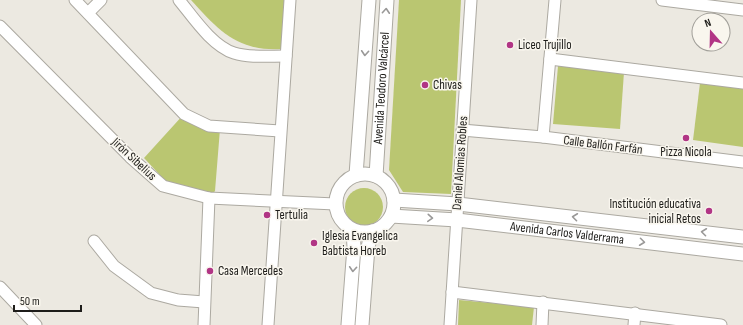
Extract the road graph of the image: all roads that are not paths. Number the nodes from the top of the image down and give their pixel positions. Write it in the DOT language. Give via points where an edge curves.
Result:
graph roads {
  1 [pos="75,0"];
  2 [pos="101,0"];
  3 [pos="179,0"];
  4 [pos="290,0"];
  5 [pos="369,0"];
  6 [pos="387,0"];
  7 [pos="471,0"];
  8 [pos="555,0"];
  9 [pos="662,0"];
  10 [pos="743,10"];
  11 [pos="88,13"];
  12 [pos="0,26"];
  13 [pos="286,56"];
  14 [pos="550,58"];
  15 [pos="364,70"];
  16 [pos="382,70"];
  17 [pos="743,83"];
  18 [pos="280,130"];
  19 [pos="462,130"];
  20 [pos="543,137"];
  21 [pos="743,162"];
  22 [pos="356,175"];
  23 [pos="376,176"];
  24 [pos="209,198"];
  25 [pos="394,200"];
  26 [pos="276,201"];
  27 [pos="335,204"];
  28 [pos="458,204"];
  29 [pos="391,216"];
  30 [pos="457,220"];
  31 [pos="353,230"];
  32 [pos="372,231"];
  33 [pos="743,237"];
  34 [pos="94,242"];
  35 [pos="743,254"];
  36 [pos="0,287"];
  37 [pos="452,292"];
  38 [pos="204,302"];
  39 [pos="543,302"];
  40 [pos="635,313"];
  41 [pos="36,325"];
  42 [pos="204,325"];
  43 [pos="268,325"];
  44 [pos="348,325"];
  45 [pos="362,325"];
  46 [pos="450,325"];
  47 [pos="542,325"];
  48 [pos="634,325"];
  49 [pos="721,325"];
  1 -- 11 [label="street"];
  2 -- 11 [label="street"];
  3 -- 13 [label="street" via="218,45 234,53 250,56"];
  4 -- 13 [label="street"];
  5 -- 15 [label="street, Avenida Teodoro Valcárcel, one-way"];
  16 -- 6 [label="street, Avenida Teodoro Valcárcel, one-way"];
  7 -- 19 [label="street, Daniel Alomias Robles"];
  8 -- 14 [label="street"];
  9 -- 10 [label="street"];
  11 -- 18 [label="street" via="184,114 209,126"];
  12 -- 24 [label="street, Jirón Sibelius" via="130,157 163,186"];
  13 -- 18 [label="street"];
  14 -- 17 [label="street"];
  14 -- 20 [label="street"];
  15 -- 16 [label="street"];
  15 -- 22 [label="street, Avenida Teodoro Valcárcel"];
  16 -- 23 [label="street, Avenida Teodoro Valcárcel"];
  18 -- 26 [label="street"];
  19 -- 20 [label="street, Calle Ballón Farfán"];
  19 -- 28 [label="street, Daniel Alomias Robles"];
  20 -- 21 [label="street, Calle Ballón Farfán"];
  22 -- 23 [label="street"];
  22 -- 27 [label="street" via="341,186"];
  23 -- 25 [label="street" via="388,186"];
  24 -- 26 [label="street, Jirón Sibelius"];
  24 -- 38 [label="street"];
  25 -- 28 [label="street, Avenida Carlos Valderrama"];
  25 -- 29 [label="street"];
  26 -- 27 [label="street, Jirón Sibelius"];
  26 -- 43 [label="street"];
  27 -- 31 [label="street" via="340,219"];
  28 -- 30 [label="street, Daniel Alomias Robles"];
  33 -- 28 [label="street, Avenida Carlos Valderrama, one-way"];
  29 -- 30 [label="street, Avenida Carlos Valderrama, one-way"];
  29 -- 32 [label="street" via="386,223"];
  30 -- 35 [label="street, Avenida Carlos Valderrama, one-way"];
  30 -- 37 [label="street, Daniel Alomias Robles"];
  31 -- 32 [label="street"];
  31 -- 44 [label="street, one-way"];
  32 -- 45 [label="street" via="368,247"];
  34 -- 38 [label="street" via="114,266 151,293 178,300"];
  36 -- 41 [label="street"];
  37 -- 39 [label="street"];
  37 -- 46 [label="street, Daniel Alomias Robles"];
  38 -- 42 [label="street"];
  39 -- 40 [label="street"];
  39 -- 47 [label="street"];
  40 -- 48 [label="street"];
  40 -- 49 [label="street"];
}
